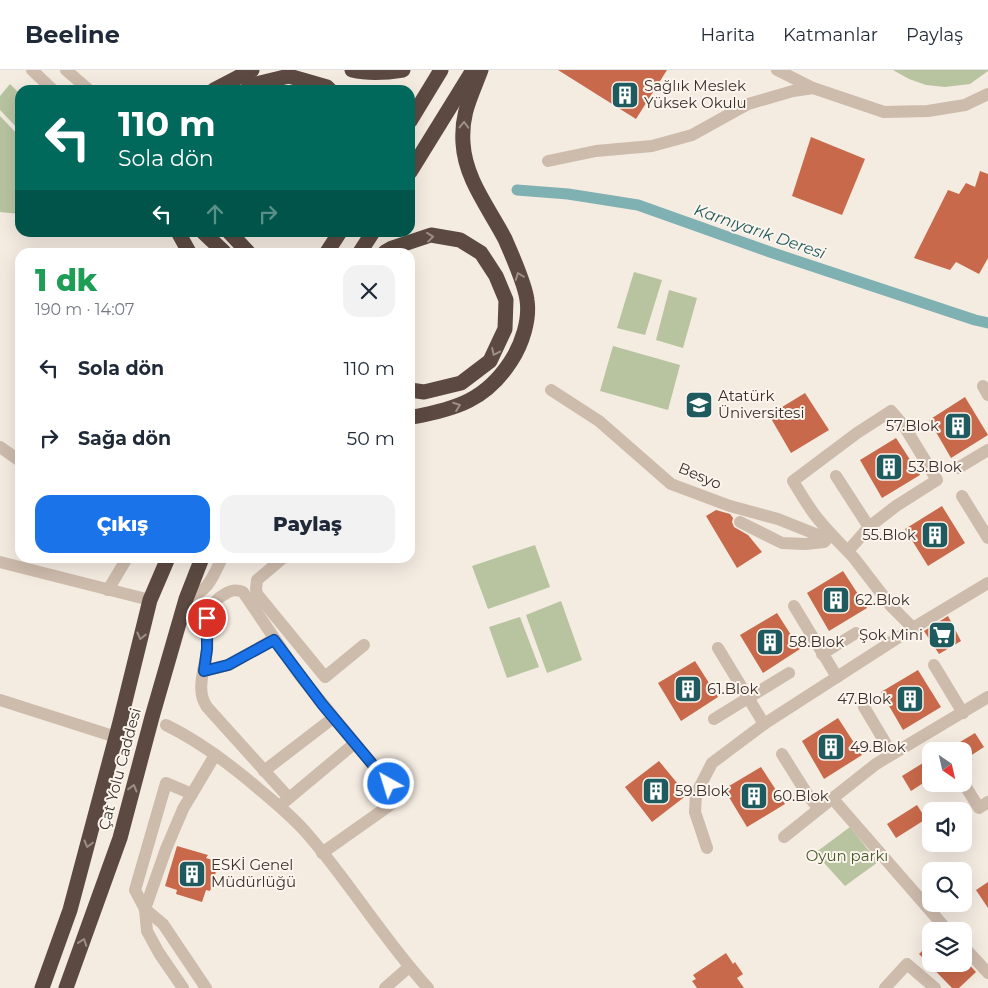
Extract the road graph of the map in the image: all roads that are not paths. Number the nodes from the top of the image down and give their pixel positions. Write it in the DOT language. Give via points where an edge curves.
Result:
graph roads {
  1 [pos="32,70"];
  2 [pos="66,70"];
  3 [pos="252,70"];
  4 [pos="352,70"];
  5 [pos="403,70"];
  6 [pos="441,70"];
  7 [pos="474,70"];
  8 [pos="481,70"];
  9 [pos="778,70"];
  10 [pos="48,85"];
  11 [pos="83,85"];
  12 [pos="224,85"];
  13 [pos="252,85"];
  14 [pos="320,85"];
  15 [pos="813,88"];
  16 [pos="988,94"];
  17 [pos="415,113"];
  18 [pos="548,161"];
  19 [pos="415,164"];
  20 [pos="181,237"];
  21 [pos="208,237"];
  22 [pos="234,237"];
  23 [pos="238,237"];
  24 [pos="337,237"];
  25 [pos="370,237"];
  26 [pos="187,248"];
  27 [pos="220,248"];
  28 [pos="244,248"];
  29 [pos="245,248"];
  30 [pos="330,248"];
  31 [pos="363,248"];
  32 [pos="392,248"];
  33 [pos="551,390"];
  34 [pos="415,391"];
  35 [pos="415,417"];
  36 [pos="0,447"];
  37 [pos="988,450"];
  38 [pos="15,458"];
  39 [pos="958,468"];
  40 [pos="836,476"];
  41 [pos="962,496"];
  42 [pos="740,522"];
  43 [pos="869,527"];
  44 [pos="832,535"];
  45 [pos="988,538"];
  46 [pos="848,551"];
  47 [pos="0,562"];
  48 [pos="124,563"];
  49 [pos="166,563"];
  50 [pos="200,563"];
  51 [pos="220,563"];
  52 [pos="277,563"];
  53 [pos="988,583"];
  54 [pos="108,590"];
  55 [pos="186,599"];
  56 [pos="150,600"];
  57 [pos="794,606"];
  58 [pos="913,628"];
  59 [pos="856,633"];
  60 [pos="274,640"];
  61 [pos="364,645"];
  62 [pos="718,648"];
  63 [pos="822,654"];
  64 [pos="934,664"];
  65 [pos="204,671"];
  66 [pos="789,673"];
  67 [pos="837,678"];
  68 [pos="988,697"];
  69 [pos="748,698"];
  70 [pos="0,700"];
  71 [pos="864,707"];
  72 [pos="963,713"];
  73 [pos="333,718"];
  74 [pos="714,719"];
  75 [pos="764,724"];
  76 [pos="166,725"];
  77 [pos="116,736"];
  78 [pos="355,743"];
  79 [pos="782,754"];
  80 [pos="892,754"];
  81 [pos="215,755"];
  82 [pos="264,771"];
  83 [pos="969,792"];
  84 [pos="192,794"];
  85 [pos="833,799"];
  86 [pos="284,802"];
  87 [pos="988,802"];
  88 [pos="819,809"];
  89 [pos="784,838"];
  90 [pos="708,848"];
  91 [pos="322,853"];
  92 [pos="145,909"];
  93 [pos="940,922"];
  94 [pos="972,956"];
  95 [pos="409,967"];
  96 [pos="988,973"];
  97 [pos="42,988"];
  98 [pos="66,988"];
  99 [pos="183,988"];
  100 [pos="206,988"];
  101 [pos="384,988"];
  102 [pos="428,988"];
  103 [pos="884,988"];
  104 [pos="935,988"];
  1 -- 10 [label="street"];
  2 -- 11 [label="street"];
  3 -- 12 [label="highway"];
  4 -- 5 [label="highway" via="385,74"];
  6 -- 17 [label="highway"];
  7 -- 19 [label="highway"];
  35 -- 8 [label="highway, one-way" via="460,406 479,396 498,380 522,343 527,301 505,239 471,175 463,144 464,114"];
  9 -- 15 [label="street"];
  13 -- 14 [label="highway" via="289,76"];
  15 -- 16 [label="street" via="884,112 928,111 965,105"];
  15 -- 18 [label="street" via="748,104 692,135 652,146 596,151"];
  20 -- 26 [label="highway"];
  21 -- 27 [label="highway"];
  22 -- 28 [label="highway"];
  23 -- 29 [label="highway"];
  24 -- 30 [label="highway"];
  25 -- 31 [label="highway"];
  32 -- 34 [label="highway, one-way" via="432,235 460,240 481,254 496,276 506,300 505,329 490,361 461,383 424,392"];
  33 -- 44 [label="street, Besyo" via="599,421 671,484 818,534"];
  36 -- 38 [label="street"];
  37 -- 39 [label="street"];
  40 -- 43 [label="street"];
  41 -- 45 [label="street"];
  42 -- 44 [label="street" via="782,543 824,542"];
  43 -- 44 [label="street" via="937,480 891,411 793,481"];
  43 -- 46 [label="street"];
  44 -- 46 [label="street"];
  46 -- 58 [label="street" via="891,606"];
  47 -- 54 [label="street"];
  48 -- 54 [label="street"];
  49 -- 56 [label="highway, Çat Yolu Caddesi"];
  50 -- 55 [label="highway, Çat Yolu Caddesi"];
  51 -- 55 [label="street" via="210,584"];
  52 -- 61 [label="street" via="257,580 258,594 325,676"];
  53 -- 58 [label="street"];
  54 -- 56 [label="street"];
  98 -- 55 [label="highway, Çat Yolu Caddesi, one-way" via="120,838"];
  56 -- 77 [label="highway, Çat Yolu Caddesi, one-way"];
  57 -- 63 [label="street"];
  58 -- 67 [label="street"];
  59 -- 63 [label="street"];
  60 -- 65 [label="street" via="228,665"];
  60 -- 65 [label="street" via="243,592 238,589 230,591 218,598 209,610"];
  60 -- 73 [label="street"];
  62 -- 69 [label="street"];
  63 -- 67 [label="street"];
  64 -- 72 [label="street"];
  65 -- 82 [label="street" via="201,691 204,702"];
  66 -- 69 [label="street"];
  67 -- 75 [label="street"];
  68 -- 72 [label="street"];
  69 -- 74 [label="street"];
  69 -- 75 [label="street"];
  70 -- 77 [label="street"];
  71 -- 80 [label="street"];
  72 -- 80 [label="street"];
  73 -- 78 [label="street"];
  73 -- 82 [label="street"];
  75 -- 90 [label="street" via="712,762 704,775 696,794 695,812"];
  76 -- 81 [label="street" via="189,736"];
  77 -- 97 [label="highway, Çat Yolu Caddesi, one-way" via="70,910"];
  78 -- 86 [label="street"];
  78 -- 91 [label="street" via="400,798"];
  79 -- 88 [label="street"];
  80 -- 85 [label="street"];
  81 -- 84 [label="street"];
  81 -- 86 [label="street"];
  82 -- 86 [label="street"];
  83 -- 87 [label="street" via="979,808"];
  84 -- 92 [label="street" via="166,849"];
  84 -- 92 [label="street" via="166,783 135,890"];
  85 -- 88 [label="street"];
  85 -- 93 [label="street"];
  86 -- 91 [label="street"];
  88 -- 89 [label="street"];
  91 -- 95 [label="street"];
  92 -- 99 [label="street" via="147,932"];
  92 -- 100 [label="street" via="163,924"];
  94 -- 96 [label="street"];
  95 -- 101 [label="street"];
  95 -- 102 [label="street"];
  103 -- 104 [label="street" via="907,964"];
}
